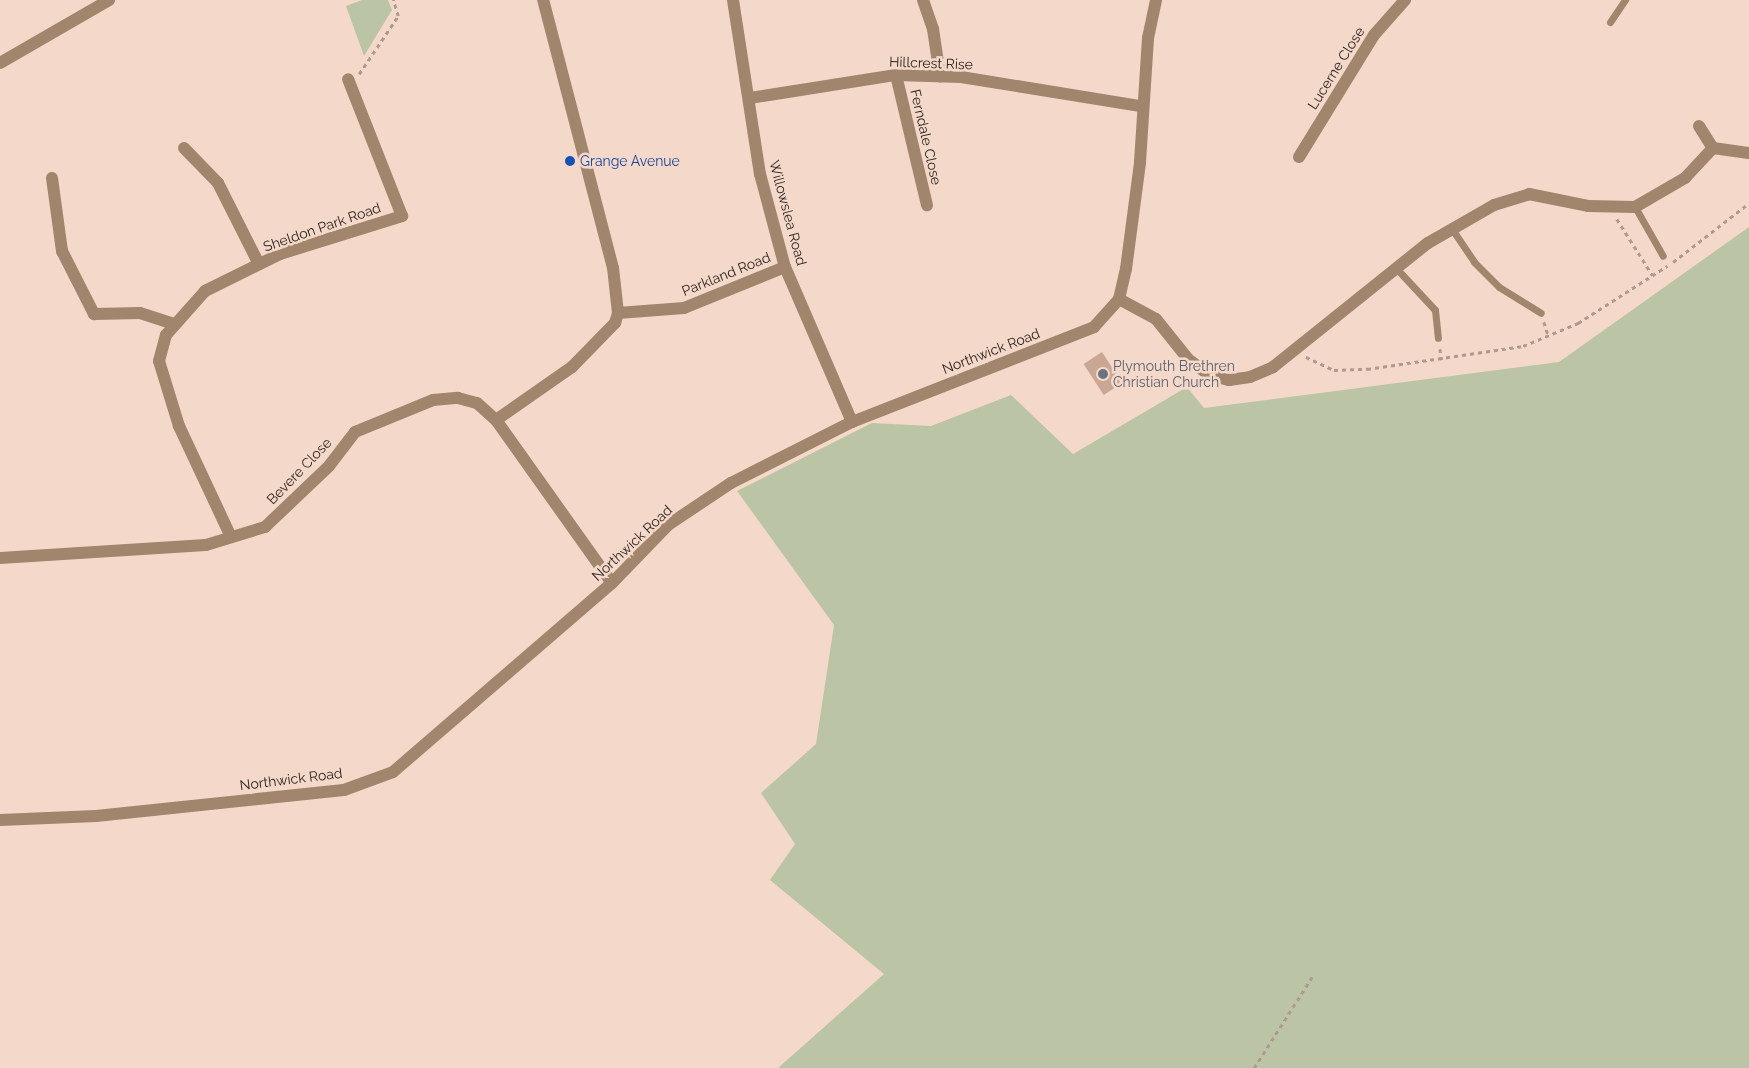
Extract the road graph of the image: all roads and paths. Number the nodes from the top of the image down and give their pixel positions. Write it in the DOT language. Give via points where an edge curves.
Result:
graph roads {
  1 [pos="109,0"];
  2 [pos="393,0"];
  3 [pos="543,0"];
  4 [pos="733,0"];
  5 [pos="923,0"];
  6 [pos="1156,0"];
  7 [pos="1405,0"];
  8 [pos="1625,0"];
  9 [pos="1610,22"];
  10 [pos="0,63"];
  11 [pos="896,75"];
  12 [pos="940,76"];
  13 [pos="348,79"];
  14 [pos="750,98"];
  15 [pos="1141,106"];
  16 [pos="1699,126"];
  17 [pos="184,148"];
  18 [pos="1713,148"];
  19 [pos="1749,152"];
  20 [pos="1299,157"];
  21 [pos="52,178"];
  22 [pos="927,206"];
  23 [pos="1635,207"];
  24 [pos="1617,210"];
  25 [pos="1452,229"];
  26 [pos="1663,256"];
  27 [pos="259,264"];
  28 [pos="785,267"];
  29 [pos="1396,268"];
  30 [pos="1652,276"];
  31 [pos="1119,299"];
  32 [pos="618,313"];
  33 [pos="1541,313"];
  34 [pos="173,324"];
  35 [pos="1438,338"];
  36 [pos="496,420"];
  37 [pos="852,422"];
  38 [pos="231,537"];
  39 [pos="0,558"];
  40 [pos="612,582"];
  41 [pos="0,820"];
  42 [pos="1312,976"];
  43 [pos="1254,1068"];
  1 -- 10 [label="street"];
  2 -- 13 [label="path" via="398,16 359,74"];
  3 -- 32 [label="street" via="613,268"];
  4 -- 14 [label="street, Willowslea Road"];
  5 -- 12 [label="street" via="933,29"];
  6 -- 15 [label="street"];
  7 -- 20 [label="street, Lucerne Close" via="1374,35"];
  8 -- 9 [label="lane"];
  11 -- 12 [label="street, Hillcrest Rise"];
  11 -- 14 [label="street, Hillcrest Rise"];
  11 -- 22 [label="street, Ferndale Close"];
  12 -- 15 [label="street, Hillcrest Rise"];
  13 -- 27 [label="street, Sheldon Park Road" via="402,216"];
  14 -- 28 [label="street, Willowslea Road" via="760,174"];
  15 -- 31 [label="street" via="1140,162"];
  16 -- 18 [label="street"];
  17 -- 27 [label="street" via="218,183"];
  18 -- 19 [label="street"];
  18 -- 23 [label="street" via="1685,178"];
  21 -- 34 [label="street" via="62,251 94,314 140,313"];
  23 -- 24 [label="street"];
  23 -- 26 [label="lane"];
  24 -- 25 [label="street" via="1529,194 1494,205"];
  24 -- 30 [label="path" via="1617,222"];
  25 -- 29 [label="street"];
  25 -- 33 [label="lane" via="1474,262 1499,287"];
  27 -- 34 [label="street, Sheldon Park Road" via="205,291"];
  28 -- 32 [label="street, Parkland Road" via="684,308"];
  28 -- 37 [label="street, Willowslea Road"];
  29 -- 31 [label="street" via="1273,367 1229,380 1209,375 1188,359 1156,319"];
  29 -- 35 [label="lane" via="1435,310"];
  31 -- 37 [label="street, Northwick Road" via="1104,317 1082,332"];
  32 -- 36 [label="street" via="615,323 572,367"];
  34 -- 38 [label="street, Sheldon Park Road" via="159,361 179,426"];
  36 -- 38 [label="street, Bevere Close" via="477,404 458,398 434,400 355,432 329,466 265,527"];
  36 -- 40 [label="street, Bevere Close"];
  37 -- 40 [label="street, Northwick Road" via="731,483 668,525"];
  38 -- 39 [label="street, Bevere Close" via="206,545"];
  40 -- 41 [label="street, Northwick Road" via="393,772 344,790 96,816"];
  42 -- 43 [label="path"];
}
